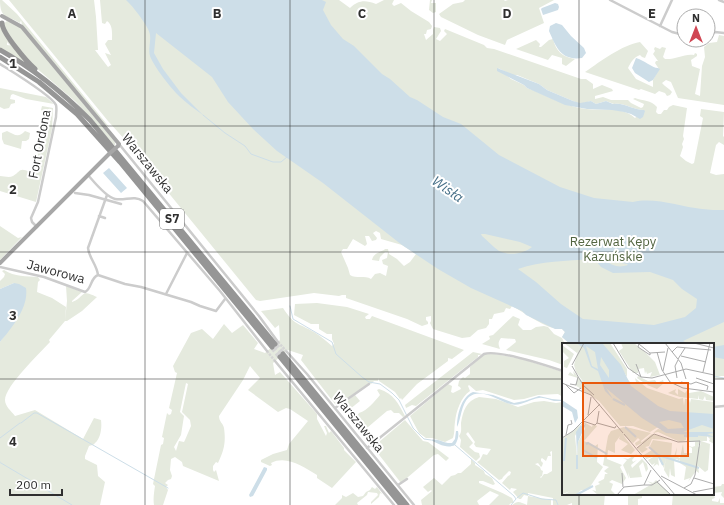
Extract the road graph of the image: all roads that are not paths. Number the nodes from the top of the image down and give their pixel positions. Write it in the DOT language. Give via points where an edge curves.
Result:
graph roads {
  1 [pos="610,0"];
  2 [pos="672,0"];
  3 [pos="719,0"];
  4 [pos="724,2"];
  5 [pos="1,15"];
  6 [pos="12,21"];
  7 [pos="2,23"];
  8 [pos="660,26"];
  9 [pos="676,33"];
  10 [pos="0,50"];
  11 [pos="0,57"];
  12 [pos="1,65"];
  13 [pos="42,77"];
  14 [pos="119,145"];
  15 [pos="88,175"];
  16 [pos="75,192"];
  17 [pos="108,195"];
  18 [pos="105,200"];
  19 [pos="121,204"];
  20 [pos="99,216"];
  21 [pos="105,218"];
  22 [pos="37,227"];
  23 [pos="187,253"];
  24 [pos="0,263"];
  25 [pos="0,267"];
  26 [pos="98,275"];
  27 [pos="166,294"];
  28 [pos="225,298"];
  29 [pos="275,344"];
  30 [pos="267,351"];
  31 [pos="283,354"];
  32 [pos="275,361"];
  33 [pos="562,371"];
  34 [pos="370,384"];
  35 [pos="724,406"];
  36 [pos="714,407"];
  37 [pos="335,408"];
  38 [pos="368,448"];
  39 [pos="407,479"];
  40 [pos="398,485"];
  41 [pos="394,505"];
  42 [pos="401,505"];
  43 [pos="407,505"];
  44 [pos="414,505"];
  1 -- 8 [label="street"];
  2 -- 8 [label="street"];
  3 -- 4 [label="street"];
  5 -- 6 [label="main road, Warszawska"];
  5 -- 7 [label="main road"];
  6 -- 7 [label="main road"];
  6 -- 14 [label="main road, Warszawska" via="20,25 40,48"];
  7 -- 13 [label="highway" via="3,29"];
  8 -- 9 [label="street"];
  10 -- 13 [label="highway, S7"];
  11 -- 29 [label="highway, S7" via="39,82 77,114"];
  12 -- 22 [label="street, Fort Ordona" via="46,95 57,106 38,202 31,218"];
  13 -- 29 [label="highway, S7" via="75,105 108,140"];
  14 -- 15 [label="main road, bridge"];
  14 -- 29 [label="street, Warszawska" via="260,316"];
  15 -- 17 [label="street"];
  15 -- 22 [label="main road"];
  16 -- 18 [label="street"];
  17 -- 18 [label="street"];
  17 -- 23 [label="street" via="114,199 135,198 143,201"];
  18 -- 19 [label="street"];
  18 -- 20 [label="street"];
  20 -- 21 [label="street"];
  20 -- 26 [label="street" via="88,248 98,269"];
  22 -- 24 [label="main road"];
  23 -- 27 [label="street"];
  23 -- 28 [label="street"];
  25 -- 26 [label="street, Jaworowa" via="44,277 82,291 87,291"];
  26 -- 27 [label="street"];
  27 -- 28 [label="street" via="216,311"];
  28 -- 30 [label="street"];
  31 -- 37 [label="street, Warszawska"];
  31 -- 42 [label="highway"];
  31 -- 43 [label="highway"];
  32 -- 41 [label="street"];
  33 -- 38 [label="street" via="525,359 484,354"];
  34 -- 37 [label="street"];
  35 -- 36 [label="street"];
  37 -- 38 [label="street, Warszawska"];
  38 -- 40 [label="street, Warszawska"];
  39 -- 40 [label="street"];
  40 -- 44 [label="street, Warszawska"];
}
